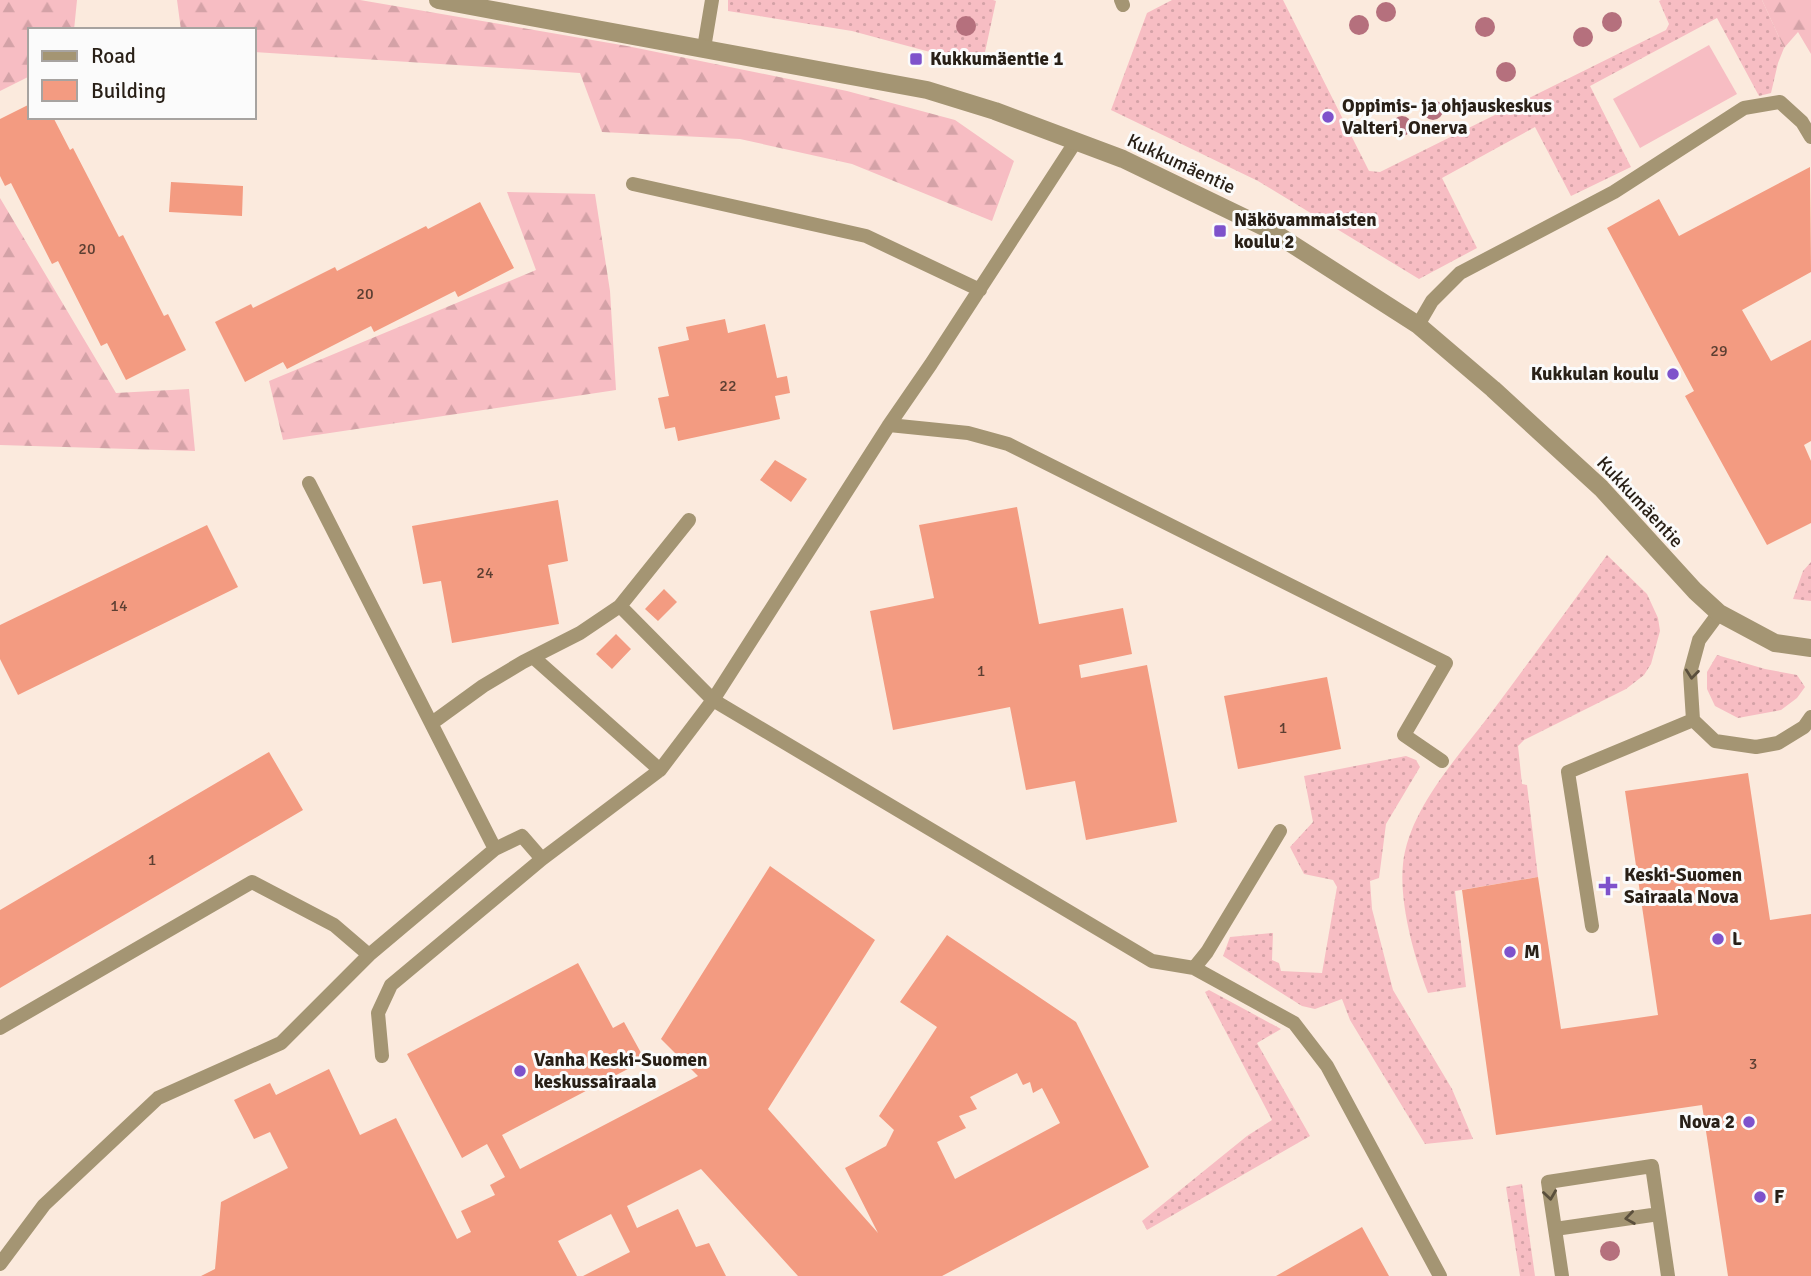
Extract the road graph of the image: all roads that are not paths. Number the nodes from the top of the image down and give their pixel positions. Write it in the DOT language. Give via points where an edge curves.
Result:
graph roads {
  1 [pos="438,0"];
  2 [pos="712,0"];
  3 [pos="704,48"];
  4 [pos="1811,137"];
  5 [pos="1076,141"];
  6 [pos="633,184"];
  7 [pos="979,290"];
  8 [pos="1418,325"];
  9 [pos="889,425"];
  10 [pos="309,483"];
  11 [pos="689,520"];
  12 [pos="620,606"];
  13 [pos="1719,613"];
  14 [pos="1811,648"];
  15 [pos="533,657"];
  16 [pos="713,700"];
  17 [pos="1811,717"];
  18 [pos="1693,720"];
  19 [pos="432,723"];
  20 [pos="1442,761"];
  21 [pos="660,770"];
  22 [pos="1280,831"];
  23 [pos="495,849"];
  24 [pos="542,859"];
  25 [pos="1592,926"];
  26 [pos="369,955"];
  27 [pos="1194,968"];
  28 [pos="0,1028"];
  29 [pos="382,1056"];
  30 [pos="1659,1214"];
  31 [pos="1555,1229"];
  32 [pos="0,1264"];
  33 [pos="1440,1276"];
  34 [pos="1562,1276"];
  35 [pos="1668,1276"];
  1 -- 3 [label="street, Kukkumäentie"];
  2 -- 3 [label="lane"];
  3 -- 5 [label="street, Kukkumäentie" via="927,90"];
  4 -- 8 [label="lane" via="1780,103 1744,108 1614,192 1460,273 1432,301"];
  5 -- 7 [label="lane"];
  5 -- 8 [label="street, Kukkumäentie" via="1270,230"];
  6 -- 7 [label="lane" via="866,236"];
  7 -- 9 [label="lane"];
  8 -- 13 [label="street, Kukkumäentie" via="1601,488"];
  9 -- 16 [label="lane"];
  9 -- 20 [label="lane" via="968,433 1017,448 1446,663 1404,735"];
  10 -- 19 [label="lane"];
  11 -- 12 [label="lane"];
  12 -- 15 [label="lane"];
  12 -- 16 [label="lane"];
  13 -- 14 [label="street, Kukkumäentie" via="1775,643"];
  13 -- 18 [label="lane, one-way" via="1699,640 1690,673"];
  15 -- 19 [label="lane"];
  15 -- 21 [label="lane"];
  16 -- 21 [label="lane"];
  16 -- 27 [label="lane" via="1152,961"];
  17 -- 18 [label="lane" via="1804,727 1778,743 1756,747 1715,741"];
  18 -- 25 [label="lane" via="1568,772"];
  19 -- 23 [label="lane"];
  21 -- 24 [label="lane"];
  22 -- 27 [label="lane"];
  23 -- 24 [label="lane" via="522,836"];
  23 -- 26 [label="lane"];
  24 -- 29 [label="lane" via="391,985 378,1013"];
  26 -- 28 [label="lane" via="334,925 253,882"];
  26 -- 32 [label="lane" via="281,1043 159,1098 44,1205"];
  27 -- 33 [label="lane" via="1294,1023 1327,1066"];
  30 -- 31 [label="lane, one-way"];
  30 -- 31 [label="lane, one-way" via="1652,1166 1548,1182"];
  30 -- 35 [label="lane"];
  31 -- 34 [label="lane"];
}
